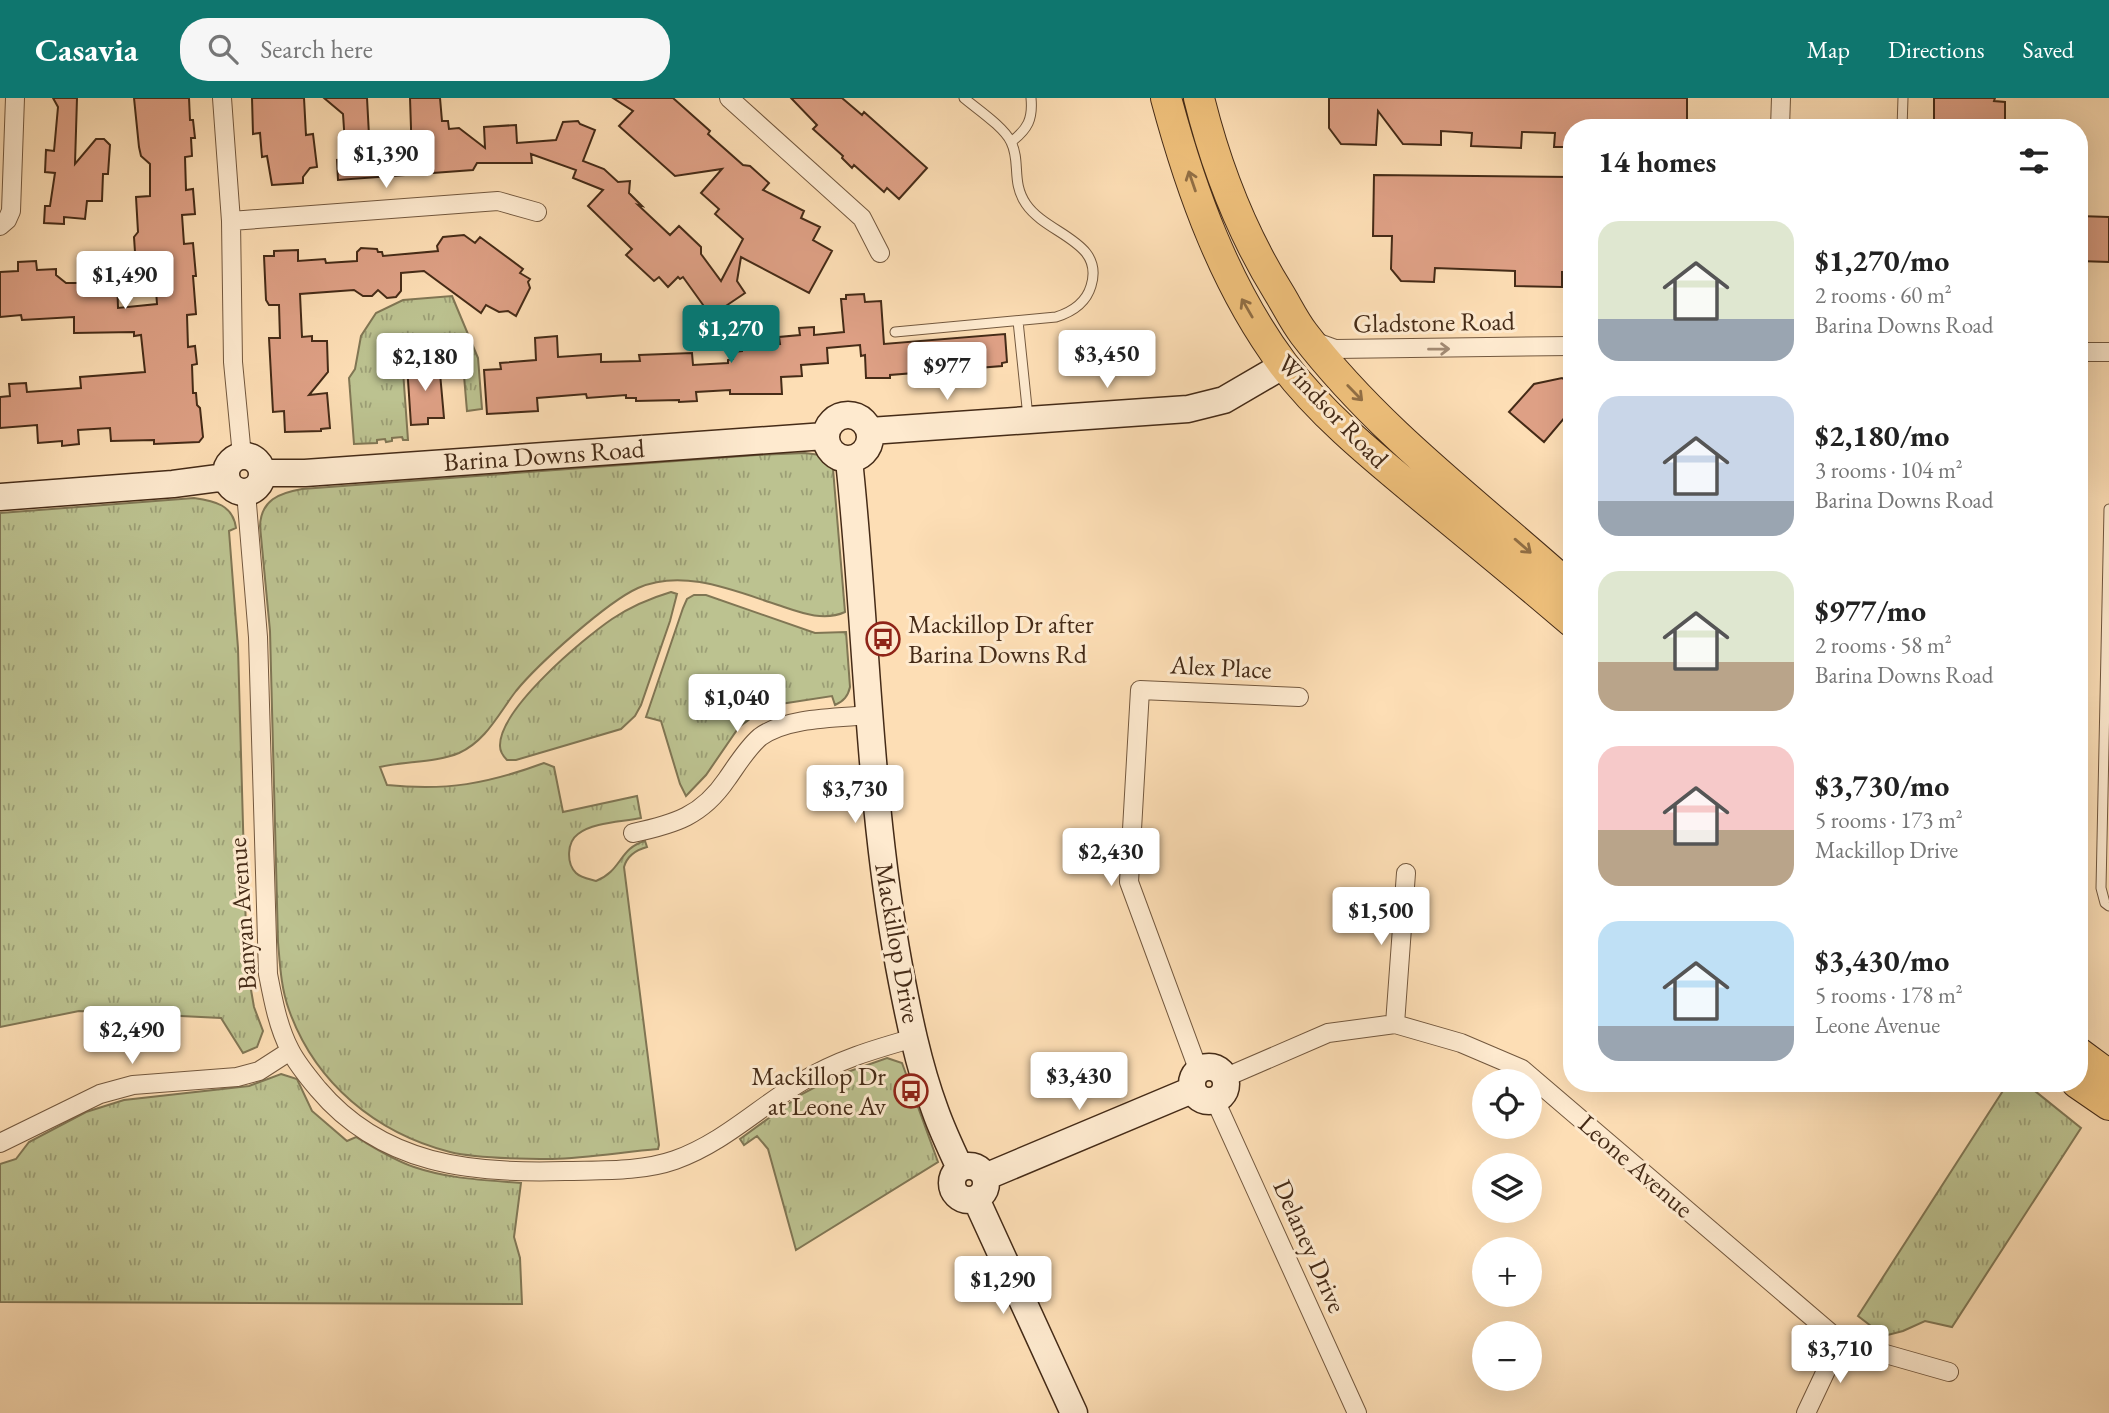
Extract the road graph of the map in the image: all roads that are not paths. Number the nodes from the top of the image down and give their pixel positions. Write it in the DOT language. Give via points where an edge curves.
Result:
graph roads {
  1 [pos="15,98"];
  2 [pos="222,98"];
  3 [pos="729,98"];
  4 [pos="964,98"];
  5 [pos="1031,98"];
  6 [pos="1166,98"];
  7 [pos="1199,98"];
  8 [pos="1781,98"];
  9 [pos="1903,98"];
  10 [pos="1780,119"];
  11 [pos="1902,119"];
  12 [pos="1011,142"];
  13 [pos="537,212"];
  14 [pos="231,222"];
  15 [pos="0,226"];
  16 [pos="880,253"];
  17 [pos="1258,259"];
  18 [pos="1018,321"];
  19 [pos="895,332"];
  20 [pos="1302,332"];
  21 [pos="1563,346"];
  22 [pos="2088,352"];
  23 [pos="2109,352"];
  24 [pos="1284,365"];
  25 [pos="1028,419"];
  26 [pos="870,431"];
  27 [pos="825,436"];
  28 [pos="849,460"];
  29 [pos="244,475"];
  30 [pos="0,497"];
  31 [pos="2109,509"];
  32 [pos="1563,581"];
  33 [pos="1563,614"];
  34 [pos="1140,690"];
  35 [pos="1299,697"];
  36 [pos="870,715"];
  37 [pos="633,833"];
  38 [pos="1406,873"];
  39 [pos="2109,906"];
  40 [pos="1395,1024"];
  41 [pos="914,1038"];
  42 [pos="290,1051"];
  43 [pos="2088,1060"];
  44 [pos="2109,1075"];
  45 [pos="1208,1084"];
  46 [pos="2088,1091"];
  47 [pos="2109,1105"];
  48 [pos="0,1143"];
  49 [pos="980,1188"];
  50 [pos="1840,1341"];
  51 [pos="1949,1372"];
  52 [pos="1074,1413"];
  53 [pos="1357,1413"];
  54 [pos="1806,1413"];
  1 -- 15 [label="street" via="11,211"];
  2 -- 14 [label="street, Banyan Avenue"];
  3 -- 16 [label="street" via="862,218"];
  4 -- 12 [label="lane"];
  5 -- 12 [label="lane" via="1032,117"];
  24 -- 6 [label="main road, Windsor Road, one-way" via="1257,326 1216,245"];
  7 -- 17 [label="main road, Windsor Road" via="1223,178"];
  8 -- 10 [label="street"];
  9 -- 11 [label="lane"];
  12 -- 18 [label="lane" via="1024,201 1042,222 1086,251 1094,277 1085,297 1069,313"];
  13 -- 14 [label="street" via="498,201"];
  14 -- 29 [label="street, Banyan Avenue" via="233,362"];
  17 -- 20 [label="main road, Windsor Road"];
  17 -- 24 [label="main road" via="1289,347"];
  18 -- 19 [label="lane"];
  18 -- 25 [label="lane"];
  20 -- 21 [label="street, Gladstone Road, one-way" via="1335,349"];
  20 -- 32 [label="main road, Windsor Road, one-way" via="1391,431"];
  22 -- 23 [label="street"];
  24 -- 25 [label="main road" via="1224,400 1188,409"];
  24 -- 33 [label="main road, Windsor Road" via="1384,466"];
  25 -- 26 [label="main road"];
  26 -- 27 [label="main road" via="859,417 846,415 829,424"];
  26 -- 28 [label="main road" via="865,452"];
  27 -- 28 [label="main road" via="833,454"];
  27 -- 29 [label="main road, Barina Downs Road"];
  28 -- 36 [label="main road, Mackillop Drive"];
  29 -- 30 [label="main road, Barina Downs Road"];
  29 -- 42 [label="street, Banyan Avenue" via="258,637 266,948 272,996"];
  31 -- 39 [label="lane" via="2101,888"];
  34 -- 35 [label="street, Alex Place"];
  34 -- 45 [label="street, Delaney Drive" via="1129,882"];
  36 -- 37 [label="street" via="790,723 772,730 760,737 706,804 673,824"];
  36 -- 41 [label="main road, Mackillop Drive" via="889,908"];
  38 -- 40 [label="street"];
  40 -- 45 [label="street, Leone Avenue" via="1328,1033"];
  40 -- 50 [label="street, Leone Avenue" via="1461,1043 1522,1069"];
  41 -- 42 [label="street, Banyan Avenue" via="832,1064 708,1145 674,1160 639,1167 539,1172 465,1168 391,1146 329,1102"];
  41 -- 49 [label="main road, Mackillop Drive" via="934,1109 960,1168 975,1167"];
  42 -- 48 [label="street" via="259,1071 237,1077 133,1085 100,1094"];
  43 -- 44 [label="main road"];
  45 -- 49 [label="main road, Leone Avenue"];
  45 -- 53 [label="street, Delaney Drive"];
  46 -- 47 [label="main road"];
  49 -- 52 [label="main road"];
  50 -- 51 [label="street, Leone Avenue"];
  50 -- 54 [label="street"];
}
